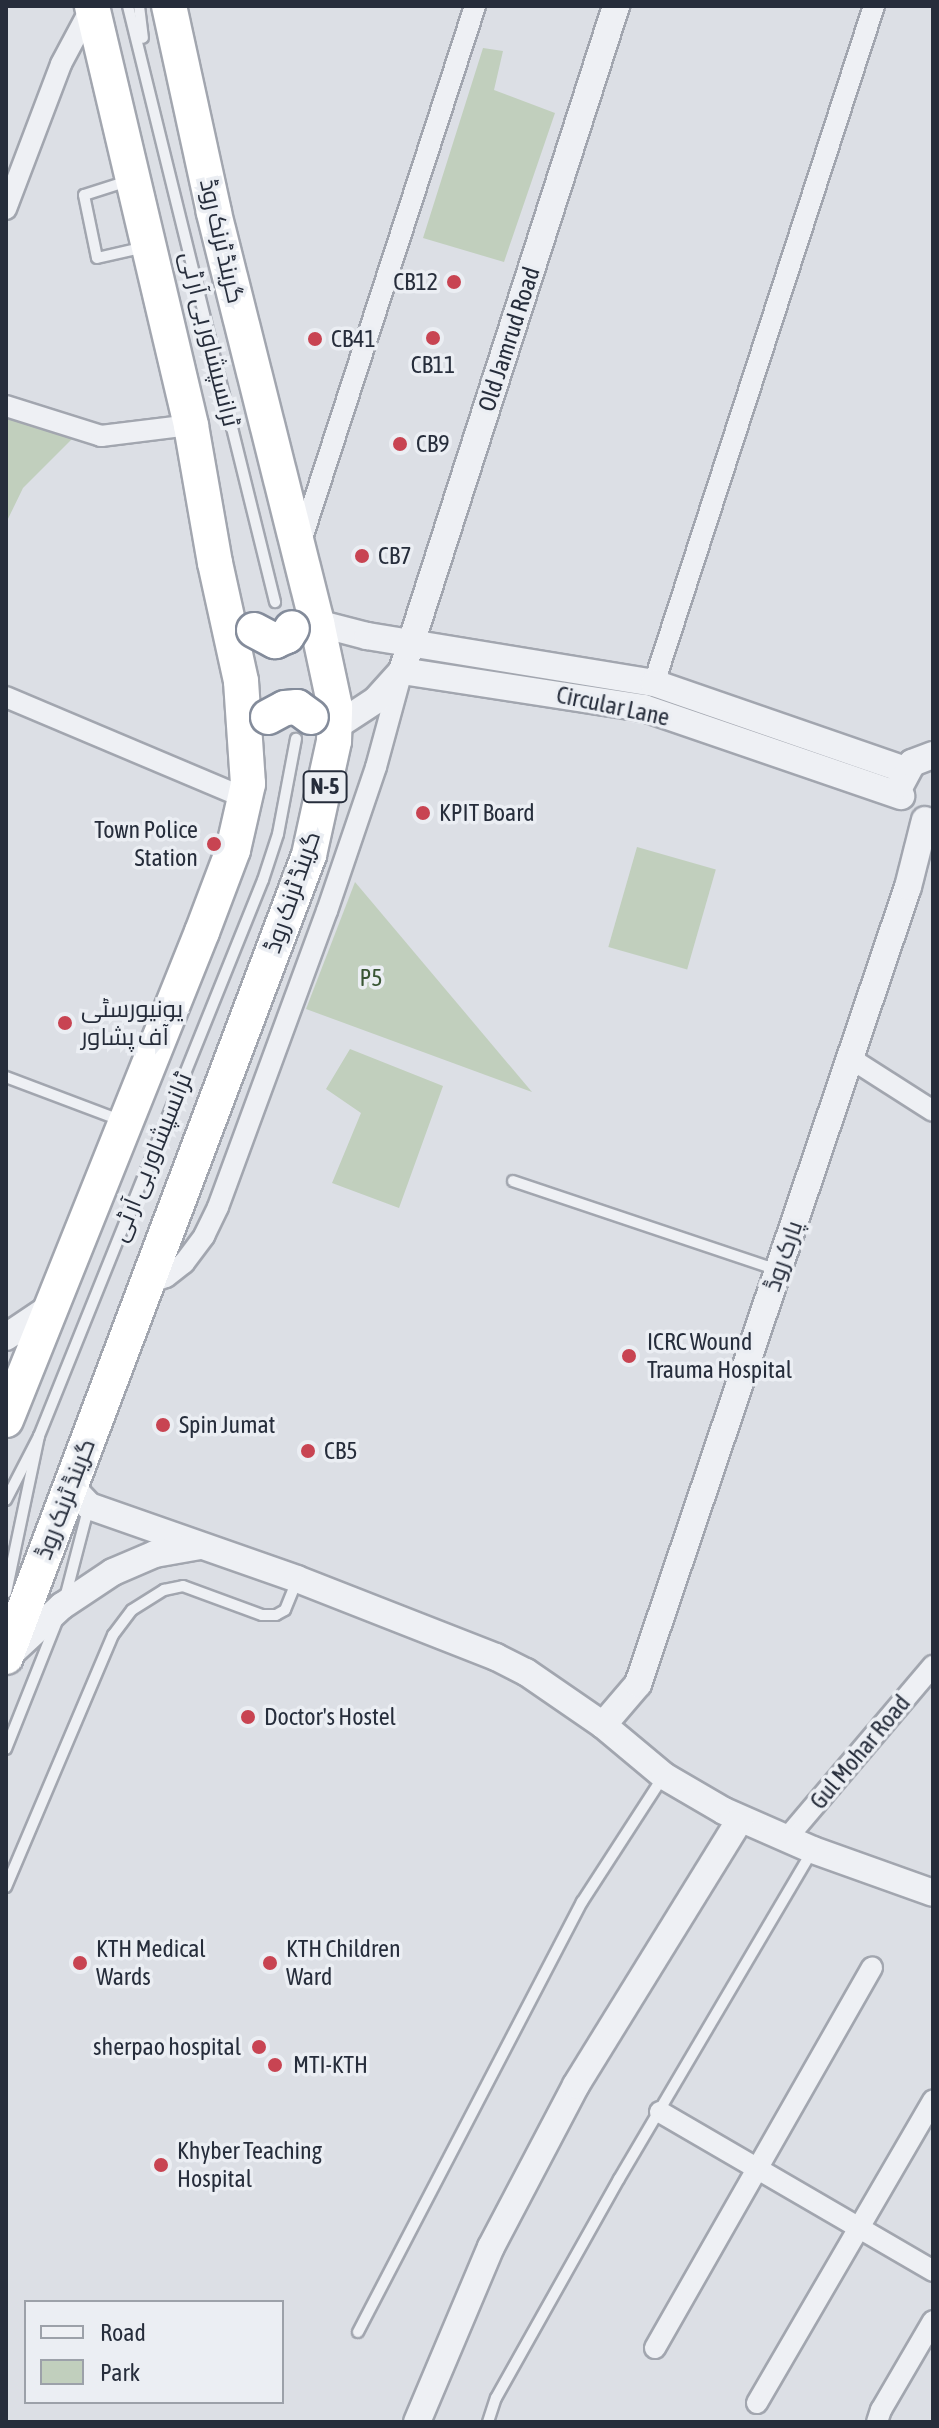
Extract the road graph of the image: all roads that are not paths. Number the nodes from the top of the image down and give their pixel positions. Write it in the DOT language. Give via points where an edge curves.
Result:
graph roads {
  1 [pos="92,6"];
  2 [pos="128,6"];
  3 [pos="139,6"];
  4 [pos="169,6"];
  5 [pos="475,6"];
  6 [pos="616,6"];
  7 [pos="874,6"];
  8 [pos="148,76"];
  9 [pos="135,179"];
  10 [pos="6,209"];
  11 [pos="214,212"];
  12 [pos="151,246"];
  13 [pos="6,406"];
  14 [pos="193,435"];
  15 [pos="297,552"];
  16 [pos="319,624"];
  17 [pos="411,642"];
  18 [pos="402,671"];
  19 [pos="654,683"];
  20 [pos="6,697"];
  21 [pos="336,719"];
  22 [pos="248,750"];
  23 [pos="933,755"];
  24 [pos="903,783"];
  25 [pos="247,799"];
  26 [pos="929,820"];
  27 [pos="850,1058"];
  28 [pos="6,1077"];
  29 [pos="933,1111"];
  30 [pos="125,1122"];
  31 [pos="513,1181"];
  32 [pos="778,1271"];
  33 [pos="144,1285"];
  34 [pos="49,1308"];
  35 [pos="6,1337"];
  36 [pos="6,1420"];
  37 [pos="39,1436"];
  38 [pos="80,1492"];
  39 [pos="6,1500"];
  40 [pos="204,1546"];
  41 [pos="297,1579"];
  42 [pos="6,1593"];
  43 [pos="62,1606"];
  44 [pos="6,1657"];
  45 [pos="933,1666"];
  46 [pos="603,1725"];
  47 [pos="6,1749"];
  48 [pos="664,1776"];
  49 [pos="740,1819"];
  50 [pos="787,1838"];
  51 [pos="813,1850"];
  52 [pos="6,1887"];
  53 [pos="933,1893"];
  54 [pos="872,1967"];
  55 [pos="933,2100"];
  56 [pos="660,2112"];
  57 [pos="757,2169"];
  58 [pos="859,2227"];
  59 [pos="933,2271"];
  60 [pos="933,2321"];
  61 [pos="358,2332"];
  62 [pos="655,2348"];
  63 [pos="757,2403"];
  64 [pos="417,2422"];
  65 [pos="488,2422"];
  66 [pos="877,2422"];
  1 -- 9 [label="highway"];
  1 -- 10 [label="street" via="61,64"];
  2 -- 8 [label="lane, ٹرانسپشاور بی آر ٹی"];
  3 -- 8 [label="lane, ٹرانسپشاور بی آر ٹی"];
  4 -- 11 [label="highway, گرینڈ ٹرنک روڈ"];
  5 -- 15 [label="street"];
  6 -- 17 [label="street, Old Jamrud Road"];
  7 -- 19 [label="street"];
  8 -- 16 [label="lane, ٹرانسپشاور بی آر ٹی"];
  9 -- 12 [label="highway"];
  9 -- 12 [label="lane" via="84,195 97,258"];
  11 -- 15 [label="highway, گرینڈ ٹرنک روڈ"];
  11 -- 16 [label="highway" via="213,276 294,617"];
  12 -- 14 [label="highway"];
  13 -- 14 [label="street" via="101,436"];
  14 -- 16 [label="highway, bridge" via="216,479 254,630 275,641"];
  14 -- 22 [label="highway" via="241,681"];
  15 -- 16 [label="highway, گرینڈ ٹرنک روڈ"];
  16 -- 17 [label="street"];
  16 -- 21 [label="highway, گرینڈ ٹرنک روڈ"];
  17 -- 18 [label="street, Old Jamrud Road"];
  17 -- 19 [label="street"];
  18 -- 21 [label="street"];
  18 -- 24 [label="street, Circular Lane" via="644,708"];
  18 -- 33 [label="street" via="327,911 218,1207 184,1263"];
  19 -- 24 [label="street"];
  20 -- 25 [label="street"];
  21 -- 22 [label="highway, bridge" via="285,708 268,717"];
  21 -- 33 [label="highway, گرینڈ ٹرنک روڈ" via="317,735 307,805 248,977 246,1015"];
  21 -- 37 [label="lane, ٹرانسپشاور بی آر ٹی" via="278,834"];
  22 -- 25 [label="highway"];
  23 -- 24 [label="street" via="916,760"];
  24 -- 26 [label="street" via="911,812"];
  25 -- 30 [label="highway" via="233,850"];
  26 -- 27 [label="street, پارک روڈ"];
  27 -- 29 [label="street"];
  27 -- 32 [label="street, پارک روڈ"];
  28 -- 30 [label="lane"];
  30 -- 34 [label="highway"];
  31 -- 32 [label="lane"];
  32 -- 46 [label="street, پارک روڈ" via="638,1684"];
  33 -- 38 [label="highway, گرینڈ ٹرنک روڈ"];
  34 -- 35 [label="street"];
  34 -- 36 [label="highway"];
  37 -- 39 [label="lane, ٹرانسپشاور بی آر ٹی"];
  37 -- 42 [label="lane, ٹرانسپشاور بی آر ٹی"];
  38 -- 40 [label="street"];
  38 -- 43 [label="lane"];
  38 -- 44 [label="highway, گرینڈ ٹرنک روڈ"];
  40 -- 41 [label="street"];
  40 -- 43 [label="street" via="155,1554 113,1572"];
  41 -- 46 [label="street" via="496,1657"];
  41 -- 52 [label="lane" via="285,1610 276,1615 262,1615 183,1586 164,1590 132,1610 113,1635"];
  43 -- 44 [label="street"];
  43 -- 47 [label="lane"];
  45 -- 50 [label="street, Gul Mohar Road"];
  46 -- 48 [label="street"];
  48 -- 49 [label="street"];
  48 -- 61 [label="lane" via="582,1902"];
  49 -- 50 [label="street"];
  49 -- 64 [label="street" via="576,2085 491,2247"];
  50 -- 51 [label="street"];
  51 -- 53 [label="street"];
  51 -- 56 [label="lane"];
  54 -- 57 [label="street"];
  55 -- 58 [label="street"];
  56 -- 57 [label="street"];
  56 -- 65 [label="lane"];
  57 -- 58 [label="street"];
  57 -- 62 [label="street"];
  58 -- 59 [label="street"];
  58 -- 63 [label="street"];
  60 -- 66 [label="street"];
}
